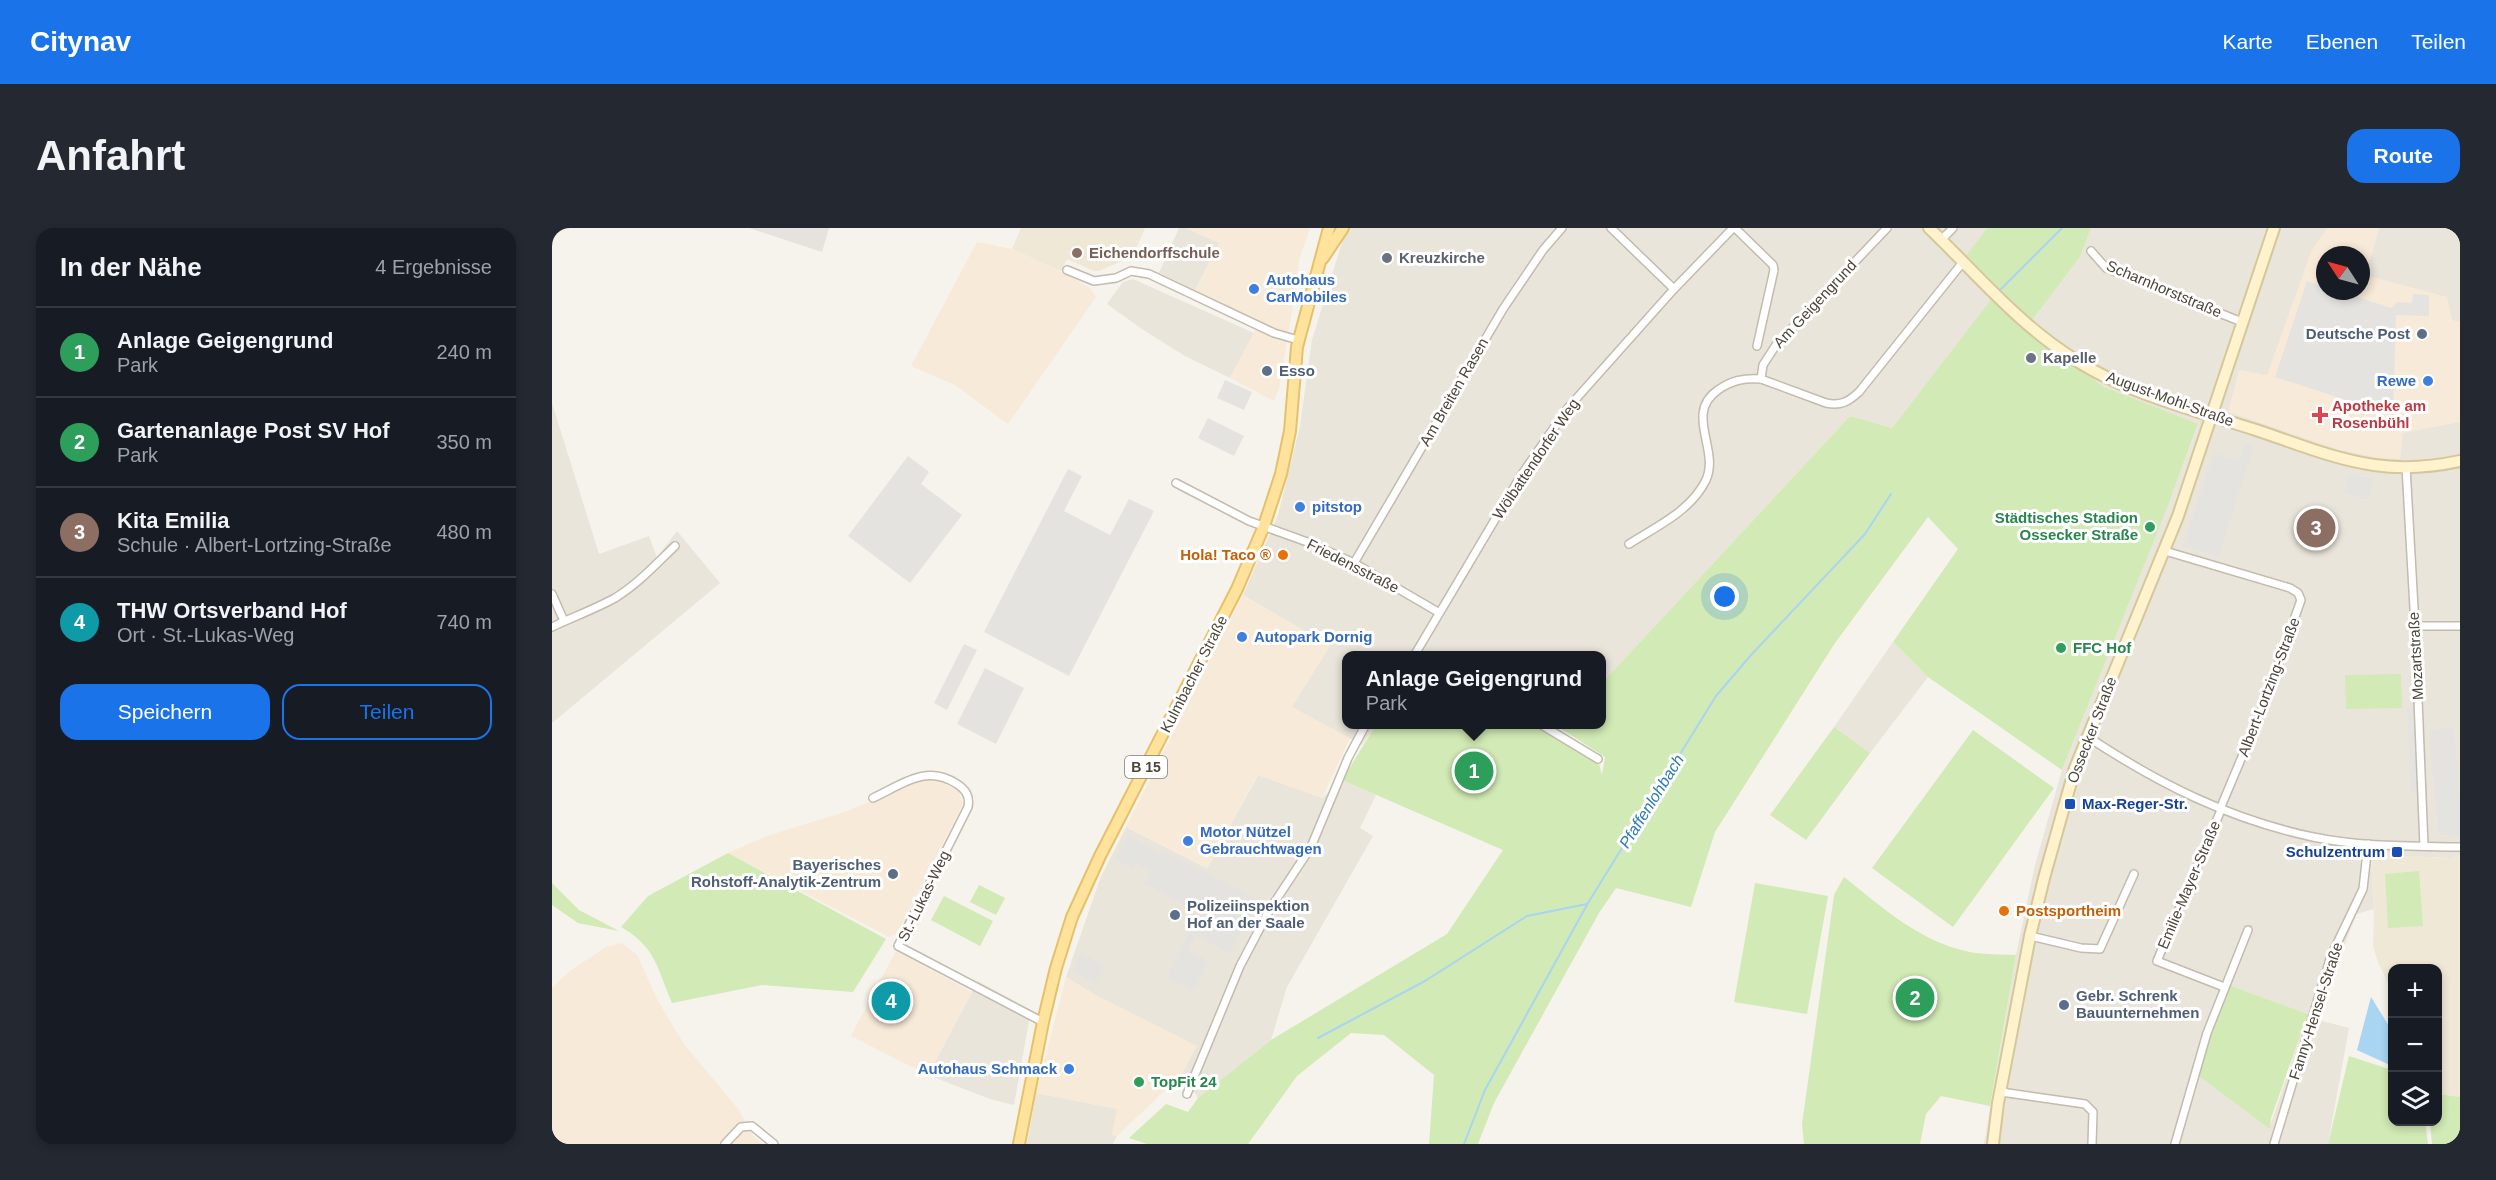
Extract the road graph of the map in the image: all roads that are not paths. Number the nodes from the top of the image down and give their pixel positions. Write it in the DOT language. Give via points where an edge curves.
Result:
graph roads {
  1 [pos="1329,228"];
  2 [pos="1343,228"];
  3 [pos="1562,228"];
  4 [pos="1611,228"];
  5 [pos="1734,228"];
  6 [pos="1887,228"];
  7 [pos="1929,228"];
  8 [pos="1953,228"];
  9 [pos="2274,228"];
  10 [pos="1941,240"];
  11 [pos="2091,251"];
  12 [pos="1963,262"];
  13 [pos="1317,268"];
  14 [pos="1067,270"];
  15 [pos="1674,289"];
  16 [pos="2242,322"];
  17 [pos="1299,340"];
  18 [pos="1757,346"];
  19 [pos="1761,379"];
  20 [pos="1836,405"];
  21 [pos="1848,408"];
  22 [pos="2212,416"];
  23 [pos="2460,461"];
  24 [pos="2406,467"];
  25 [pos="1176,483"];
  26 [pos="1264,526"];
  27 [pos="1629,544"];
  28 [pos="675,546"];
  29 [pos="2165,551"];
  30 [pos="1354,563"];
  31 [pos="552,594"];
  32 [pos="1438,612"];
  33 [pos="564,621"];
  34 [pos="2415,626"];
  35 [pos="2460,626"];
  36 [pos="552,627"];
  37 [pos="1417,651"];
  38 [pos="1363,729"];
  39 [pos="1548,729"];
  40 [pos="2088,737"];
  41 [pos="1598,759"];
  42 [pos="873,798"];
  43 [pos="2221,810"];
  44 [pos="2368,844"];
  45 [pos="2424,846"];
  46 [pos="2460,847"];
  47 [pos="2134,874"];
  48 [pos="2248,930"];
  49 [pos="2030,936"];
  50 [pos="2224,987"];
  51 [pos="1043,1022"];
  52 [pos="2001,1092"];
  53 [pos="1187,1094"];
  54 [pos="725,1144"];
  55 [pos="774,1144"];
  56 [pos="1018,1144"];
  57 [pos="1993,1144"];
  58 [pos="2092,1144"];
  59 [pos="2175,1144"];
  60 [pos="2274,1144"];
  1 -- 13 [label="main road, Kulmbacher Straße / B 15"];
  2 -- 13 [label="main road, B 15"];
  3 -- 30 [label="street, Am Breiten Rasen" via="1497,318"];
  4 -- 15 [label="street"];
  5 -- 15 [label="street, Wölbattendorfer Weg"];
  5 -- 18 [label="street, Am Geigengrund" via="1774,270"];
  6 -- 19 [label="street, Am Geigengrund" via="1776,345 1763,365"];
  7 -- 10 [label="street, August-Mohl-Straße"];
  8 -- 10 [label="street"];
  9 -- 16 [label="street, Ossecker Straße"];
  10 -- 12 [label="street, August-Mohl-Straße"];
  11 -- 16 [label="street, Scharnhorststraße" via="2106,267"];
  12 -- 20 [label="street" via="1859,392"];
  12 -- 22 [label="street, August-Mohl-Straße" via="2035,330 2074,360 2121,383"];
  13 -- 17 [label="main road, Kulmbacher Straße / B 15"];
  14 -- 17 [label="street" via="1094,281 1131,271 1149,274 1274,333"];
  15 -- 32 [label="street, Wölbattendorfer Weg" via="1567,409 1522,474"];
  16 -- 22 [label="street, Ossecker Straße"];
  17 -- 26 [label="main road, Kulmbacher Straße / B 15" via="1290,431"];
  19 -- 20 [label="street"];
  19 -- 27 [label="street" via="1743,378 1726,384 1706,401 1702,425 1709,456 1707,477 1689,504"];
  20 -- 21 [label="street"];
  22 -- 24 [label="street, August-Mohl-Straße" via="2340,459"];
  22 -- 29 [label="street, Ossecker Straße"];
  23 -- 24 [label="street, August-Mohl-Straße"];
  24 -- 34 [label="street, Mozartstraße"];
  25 -- 26 [label="street, Friedensstraße"];
  26 -- 30 [label="street, Friedensstraße"];
  26 -- 51 [label="main road, Kulmbacher Straße / B 15" via="1237,589 1083,892 1065,939"];
  28 -- 33 [label="street" via="617,596"];
  29 -- 40 [label="street, Ossecker Straße"];
  29 -- 43 [label="street, Albert-Lortzing-Straße" via="2290,588 2301,600"];
  30 -- 32 [label="street, Friedensstraße"];
  31 -- 33 [label="street"];
  32 -- 37 [label="street, Wölbattendorfer Weg"];
  33 -- 36 [label="street"];
  34 -- 35 [label="street"];
  34 -- 45 [label="street, Mozartstraße"];
  38 -- 53 [label="street" via="1311,847 1270,909 1240,966"];
  39 -- 41 [label="street"];
  40 -- 43 [label="street" via="2170,787"];
  40 -- 49 [label="street, Ossecker Straße" via="2061,814"];
  42 -- 51 [label="street, St.-Lukas-Weg" via="927,774 939,774 964,789 968,807 898,946"];
  43 -- 44 [label="street" via="2315,838"];
  43 -- 50 [label="street, Emilie-Mayer-Straße" via="2157,961"];
  44 -- 45 [label="street"];
  44 -- 60 [label="street, Fanny-Hensel-Straße" via="2362,889 2331,956"];
  45 -- 46 [label="street"];
  47 -- 49 [label="street" via="2100,949"];
  48 -- 50 [label="street"];
  49 -- 52 [label="street, Ossecker Straße"];
  50 -- 59 [label="street"];
  51 -- 56 [label="main road, Kulmbacher Straße / B 15"];
  52 -- 57 [label="street, Ossecker Straße"];
  52 -- 58 [label="street" via="2085,1104 2093,1112"];
  54 -- 55 [label="street" via="741,1127 752,1126"];
}
